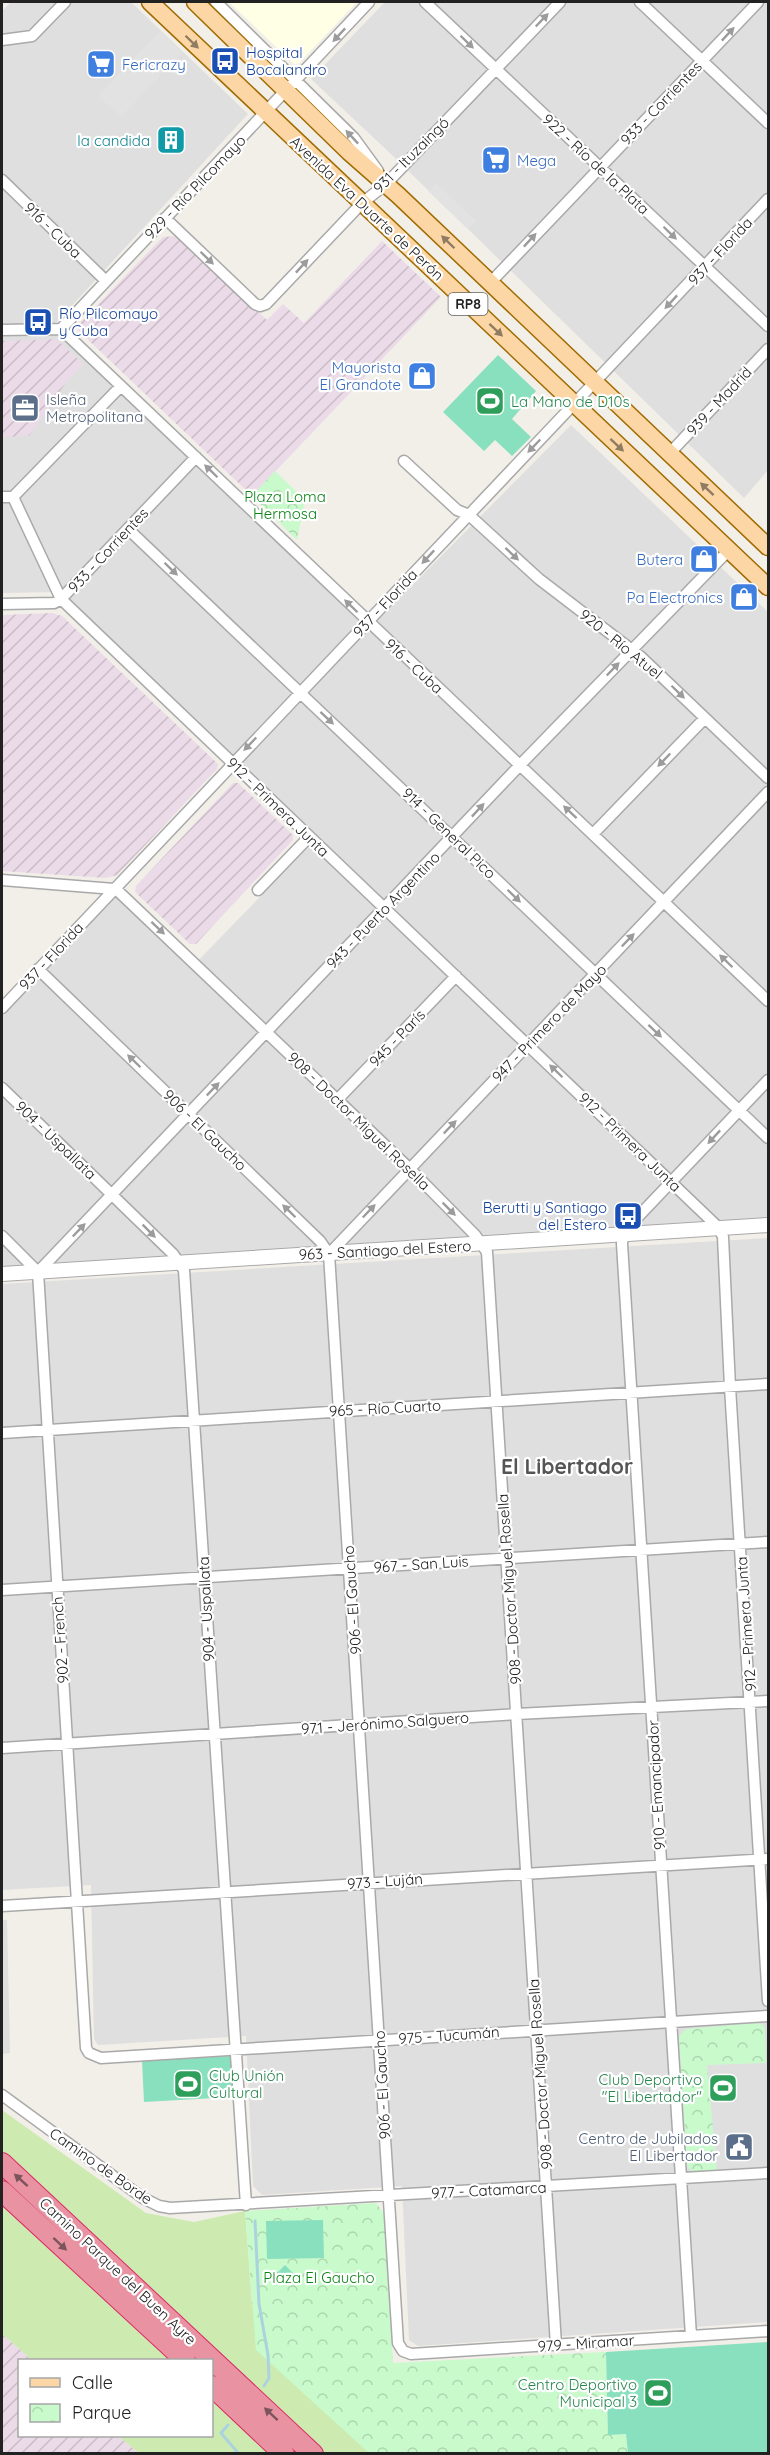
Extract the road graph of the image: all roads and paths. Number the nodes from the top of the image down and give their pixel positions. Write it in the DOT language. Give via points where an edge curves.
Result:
graph roads {
  1 [pos="65,2"];
  2 [pos="150,2"];
  3 [pos="195,2"];
  4 [pos="216,2"];
  5 [pos="369,2"];
  6 [pos="425,2"];
  7 [pos="560,2"];
  8 [pos="640,2"];
  9 [pos="758,2"];
  10 [pos="2,40"];
  11 [pos="703,61"];
  12 [pos="495,69"];
  13 [pos="291,86"];
  14 [pos="266,113"];
  15 [pos="768,123"];
  16 [pos="599,166"];
  17 [pos="2,180"];
  18 [pos="386,184"];
  19 [pos="768,199"];
  20 [pos="364,202"];
  21 [pos="165,218"];
  22 [pos="705,267"];
  23 [pos="105,280"];
  24 [pos="490,283"];
  25 [pos="768,326"];
  26 [pos="61,328"];
  27 [pos="2,330"];
  28 [pos="768,349"];
  29 [pos="595,383"];
  30 [pos="121,386"];
  31 [pos="575,404"];
  32 [pos="669,454"];
  33 [pos="196,457"];
  34 [pos="404,460"];
  35 [pos="2,497"];
  36 [pos="13,497"];
  37 [pos="469,515"];
  38 [pos="128,529"];
  39 [pos="768,547"];
  40 [pos="729,550"];
  41 [pos="768,587"];
  42 [pos="57,601"];
  43 [pos="2,604"];
  44 [pos="367,622"];
  45 [pos="633,649"];
  46 [pos="300,692"];
  47 [pos="705,718"];
  48 [pos="232,763"];
  49 [pos="520,765"];
  50 [pos="768,778"];
  51 [pos="768,792"];
  52 [pos="593,834"];
  53 [pos="453,836"];
  54 [pos="309,837"];
  55 [pos="2,880"];
  56 [pos="114,889"];
  57 [pos="258,890"];
  58 [pos="664,902"];
  59 [pos="384,908"];
  60 [pos="38,969"];
  61 [pos="595,974"];
  62 [pos="456,976"];
  63 [pos="768,1001"];
  64 [pos="2,1008"];
  65 [pos="267,1033"];
  66 [pos="528,1044"];
  67 [pos="768,1080"];
  68 [pos="2,1088"];
  69 [pos="338,1099"];
  70 [pos="739,1110"];
  71 [pos="189,1114"];
  72 [pos="768,1138"];
  73 [pos="410,1169"];
  74 [pos="671,1182"];
  75 [pos="112,1194"];
  76 [pos="768,1226"];
  77 [pos="719,1228"];
  78 [pos="623,1234"];
  79 [pos="2,1236"];
  80 [pos="483,1244"];
  81 [pos="329,1254"];
  82 [pos="181,1263"];
  83 [pos="38,1272"];
  84 [pos="2,1274"];
  85 [pos="768,1384"];
  86 [pos="730,1387"];
  87 [pos="630,1394"];
  88 [pos="497,1401"];
  89 [pos="340,1410"];
  90 [pos="193,1419"];
  91 [pos="49,1430"];
  92 [pos="2,1433"];
  93 [pos="768,1542"];
  94 [pos="741,1544"];
  95 [pos="641,1551"];
  96 [pos="508,1558"];
  97 [pos="350,1569"];
  98 [pos="205,1578"];
  99 [pos="56,1586"];
  100 [pos="2,1590"];
  101 [pos="768,1701"];
  102 [pos="751,1702"];
  103 [pos="651,1707"];
  104 [pos="517,1714"];
  105 [pos="360,1725"];
  106 [pos="215,1734"];
  107 [pos="66,1745"];
  108 [pos="2,1748"];
  109 [pos="764,1860"];
  110 [pos="660,1866"];
  111 [pos="526,1873"];
  112 [pos="369,1882"];
  113 [pos="224,1892"];
  114 [pos="77,1901"];
  115 [pos="2,1906"];
  116 [pos="768,2001"];
  117 [pos="768,2016"];
  118 [pos="670,2023"];
  119 [pos="538,2030"];
  120 [pos="379,2040"];
  121 [pos="235,2048"];
  122 [pos="94,2057"];
  123 [pos="2,2096"];
  124 [pos="2,2163"];
  125 [pos="768,2173"];
  126 [pos="681,2178"];
  127 [pos="547,2187"];
  128 [pos="2,2191"];
  129 [pos="388,2196"];
  130 [pos="246,2205"];
  131 [pos="768,2331"];
  132 [pos="691,2336"];
  133 [pos="556,2345"];
  134 [pos="403,2351"];
  135 [pos="183,2359"];
  136 [pos="211,2359"];
  137 [pos="213,2360"];
  138 [pos="213,2387"];
  139 [pos="284,2454"];
  140 [pos="313,2454"];
  1 -- 10 [label="street" via="32,36"];
  2 -- 14 [label="main road, Avenida Eva Duarte de Perón, one-way"];
  3 -- 13 [label="main road, Avenida Eva Duarte de Perón / RP8"];
  4 -- 13 [label="street, Avenida Eva Duarte de Perón"];
  5 -- 13 [label="street, 929 - Río Pilcomayo, one-way"];
  6 -- 12 [label="street, 922 - Río de la Plata, one-way"];
  12 -- 7 [label="street, 931 - Ituzaingó, one-way"];
  8 -- 11 [label="street"];
  11 -- 9 [label="street, 933 - Corrientes, one-way"];
  11 -- 15 [label="street"];
  11 -- 16 [label="street, 933 - Corrientes"];
  12 -- 16 [label="street, 922 - Río de la Plata"];
  12 -- 18 [label="street, 931 - Ituzaingó"];
  13 -- 14 [label="street, 929 - Río Pilcomayo"];
  18 -- 13 [label="main road, Avenida Eva Duarte de Perón / RP8, one-way"];
  14 -- 20 [label="main road, Avenida Eva Duarte de Perón" via="313,158 331,167"];
  14 -- 21 [label="street, 929 - Río Pilcomayo"];
  16 -- 22 [label="street, 922 - Río de la Plata, one-way"];
  24 -- 16 [label="street, 933 - Corrientes, one-way"];
  17 -- 23 [label="street, 916 - Cuba"];
  18 -- 20 [label="street, 931 - Ituzaingó"];
  24 -- 18 [label="main road, Avenida Eva Duarte de Perón / RP8, one-way"];
  19 -- 22 [label="street, 937 - Florida"];
  21 -- 20 [label="street, 931 - Ituzaingó, one-way" via="260,306 270,301"];
  20 -- 31 [label="main road, Avenida Eva Duarte de Perón / RP8, one-way"];
  21 -- 23 [label="street, 929 - Río Pilcomayo"];
  22 -- 25 [label="street, 922 - Río de la Plata"];
  22 -- 29 [label="street, 937 - Florida, one-way"];
  23 -- 26 [label="street, 929 - Río Pilcomayo"];
  24 -- 29 [label="main road, Avenida Eva Duarte de Perón / RP8"];
  26 -- 27 [label="street"];
  26 -- 30 [label="street, 916 - Cuba"];
  28 -- 32 [label="street, 939 - Madrid"];
  29 -- 31 [label="street, 937 - Florida"];
  29 -- 32 [label="main road, Avenida Eva Duarte de Perón / RP8"];
  30 -- 33 [label="street, 916 - Cuba"];
  30 -- 36 [label="street"];
  31 -- 37 [label="street, 937 - Florida, one-way"];
  31 -- 40 [label="main road, Avenida Eva Duarte de Perón / RP8, one-way"];
  39 -- 32 [label="main road, Avenida Eva Duarte de Perón / RP8, one-way"];
  33 -- 38 [label="street, 933 - Corrientes"];
  44 -- 33 [label="street, 916 - Cuba, one-way"];
  34 -- 37 [label="street, 920 - Río Atuel" via="457,510"];
  35 -- 36 [label="street"];
  36 -- 42 [label="street, 912 - Primera Junta"];
  37 -- 44 [label="street, 937 - Florida, one-way"];
  37 -- 45 [label="street, 920 - Río Atuel, one-way" via="546,585"];
  38 -- 42 [label="street, 933 - Corrientes"];
  38 -- 46 [label="street, 914 - General Pico, one-way"];
  40 -- 41 [label="main road, Avenida Eva Duarte de Perón / RP8"];
  40 -- 45 [label="street, 943 - Puerto Argentino"];
  42 -- 43 [label="street, 933 - Corrientes"];
  42 -- 48 [label="street, 912 - Primera Junta"];
  44 -- 46 [label="street, 937 - Florida"];
  44 -- 49 [label="street, 916 - Cuba"];
  45 -- 47 [label="street, 920 - Río Atuel, one-way"];
  49 -- 45 [label="street, 943 - Puerto Argentino, one-way"];
  46 -- 48 [label="street, 937 - Florida, one-way"];
  46 -- 53 [label="street, 914 - General Pico, one-way"];
  47 -- 50 [label="street, 920 - Río Atuel"];
  47 -- 52 [label="street, one-way"];
  48 -- 54 [label="street, 912 - Primera Junta"];
  48 -- 56 [label="street, 937 - Florida"];
  52 -- 49 [label="street, 916 - Cuba, one-way"];
  53 -- 49 [label="street, 943 - Puerto Argentino, one-way"];
  51 -- 58 [label="street, 947 - Primero de Mayo"];
  52 -- 58 [label="street, 916 - Cuba"];
  53 -- 59 [label="street, 943 - Puerto Argentino"];
  53 -- 61 [label="street, 914 - General Pico, one-way"];
  54 -- 57 [label="street"];
  54 -- 59 [label="street, 912 - Primera Junta"];
  55 -- 56 [label="street"];
  56 -- 60 [label="street, 937 - Florida"];
  56 -- 65 [label="street, 908 - Doctor Miguel Rosella, one-way"];
  61 -- 58 [label="street, 947 - Primero de Mayo, one-way"];
  63 -- 58 [label="street, 916 - Cuba, one-way"];
  59 -- 62 [label="street, 912 - Primera Junta"];
  59 -- 65 [label="street, 943 - Puerto Argentino"];
  60 -- 64 [label="street, 937 - Florida"];
  71 -- 60 [label="street, 906 - El Gaucho, one-way"];
  61 -- 66 [label="street, 947 - Primero de Mayo"];
  61 -- 70 [label="street, 914 - General Pico, one-way"];
  62 -- 66 [label="street, 912 - Primera Junta"];
  62 -- 69 [label="street, 945 - París"];
  65 -- 69 [label="street, 908 - Doctor Miguel Rosella"];
  71 -- 65 [label="street, 943 - Puerto Argentino, one-way"];
  73 -- 66 [label="street, 947 - Primero de Mayo, one-way"];
  74 -- 66 [label="street, 912 - Primera Junta, one-way"];
  67 -- 70 [label="street"];
  68 -- 75 [label="street, 904 - Uspallata"];
  69 -- 73 [label="street, 908 - Doctor Miguel Rosella"];
  70 -- 72 [label="street, 914 - General Pico"];
  70 -- 74 [label="street, one-way"];
  71 -- 75 [label="street, 943 - Puerto Argentino"];
  81 -- 71 [label="street, 906 - El Gaucho, one-way"];
  73 -- 80 [label="street, 908 - Doctor Miguel Rosella, one-way"];
  81 -- 73 [label="street, 947 - Primero de Mayo, one-way"];
  74 -- 77 [label="street, 912 - Primera Junta"];
  74 -- 78 [label="street"];
  75 -- 82 [label="street, 904 - Uspallata, one-way"];
  83 -- 75 [label="street, 943 - Puerto Argentino, one-way"];
  76 -- 77 [label="street, 963 - Santiago del Estero"];
  77 -- 78 [label="street, 963 - Santiago del Estero"];
  77 -- 86 [label="street, 912 - Primera Junta" via="723,1237"];
  78 -- 80 [label="street, 963 - Santiago del Estero"];
  78 -- 87 [label="street, 910 - Emancipador"];
  79 -- 83 [label="street"];
  80 -- 81 [label="street, 963 - Santiago del Estero"];
  80 -- 88 [label="street, 908 - Doctor Miguel Rosella" via="487,1252"];
  81 -- 82 [label="street, 963 - Santiago del Estero"];
  81 -- 89 [label="street, 906 - El Gaucho"];
  82 -- 83 [label="street, 963 - Santiago del Estero"];
  82 -- 90 [label="street, 904 - Uspallata"];
  83 -- 84 [label="street, 963 - Santiago del Estero"];
  83 -- 91 [label="street, 902 - French"];
  85 -- 86 [label="street, 965 - Río Cuarto"];
  86 -- 87 [label="street, 965 - Río Cuarto"];
  86 -- 94 [label="street, 912 - Primera Junta"];
  87 -- 88 [label="street, 965 - Río Cuarto"];
  87 -- 95 [label="street, 910 - Emancipador"];
  88 -- 89 [label="street, 965 - Río Cuarto"];
  88 -- 96 [label="street, 908 - Doctor Miguel Rosella"];
  89 -- 90 [label="street, 965 - Río Cuarto"];
  89 -- 97 [label="street, 906 - El Gaucho"];
  90 -- 91 [label="street, 965 - Río Cuarto"];
  90 -- 98 [label="street, 904 - Uspallata"];
  91 -- 92 [label="street, 965 - Río Cuarto"];
  91 -- 99 [label="street, 902 - French"];
  93 -- 94 [label="street, 967 - San Luis"];
  94 -- 95 [label="street, 967 - San Luis"];
  94 -- 102 [label="street, 912 - Primera Junta"];
  95 -- 96 [label="street, 967 - San Luis"];
  95 -- 103 [label="street, 910 - Emancipador"];
  96 -- 97 [label="street, 967 - San Luis"];
  96 -- 104 [label="street, 908 - Doctor Miguel Rosella"];
  97 -- 98 [label="street, 967 - San Luis"];
  97 -- 105 [label="street, 906 - El Gaucho"];
  98 -- 99 [label="street, 967 - San Luis"];
  98 -- 106 [label="street, 904 - Uspallata"];
  99 -- 100 [label="street, 967 - San Luis"];
  99 -- 107 [label="street, 902 - French"];
  101 -- 102 [label="street, 971 - Jerónimo Salguero"];
  102 -- 103 [label="street, 971 - Jerónimo Salguero"];
  102 -- 109 [label="street, 912 - Primera Junta"];
  103 -- 104 [label="street, 971 - Jerónimo Salguero"];
  103 -- 110 [label="street, 910 - Emancipador"];
  104 -- 105 [label="street, 971 - Jerónimo Salguero"];
  104 -- 111 [label="street, 908 - Doctor Miguel Rosella"];
  105 -- 106 [label="street, 971 - Jerónimo Salguero"];
  105 -- 112 [label="street, 906 - El Gaucho"];
  106 -- 107 [label="street, 971 - Jerónimo Salguero"];
  106 -- 113 [label="street, 904 - Uspallata"];
  107 -- 108 [label="street, 971 - Jerónimo Salguero"];
  107 -- 114 [label="street, 902 - French"];
  109 -- 110 [label="street, 973 - Luján"];
  109 -- 116 [label="street, 912 - Primera Junta"];
  110 -- 111 [label="street, 973 - Luján"];
  110 -- 118 [label="street, 910 - Emancipador"];
  111 -- 112 [label="street, 973 - Luján"];
  111 -- 119 [label="street, 908 - Doctor Miguel Rosella"];
  112 -- 113 [label="street, 973 - Luján"];
  112 -- 120 [label="street, 906 - El Gaucho"];
  113 -- 114 [label="street, 973 - Luján"];
  113 -- 121 [label="street, 904 - Uspallata"];
  114 -- 115 [label="street, 973 - Luján"];
  114 -- 122 [label="street, 902 - French" via="86,2048"];
  117 -- 118 [label="street, 975 - Tucumán"];
  118 -- 119 [label="street, 975 - Tucumán"];
  118 -- 126 [label="street, 910 - Emancipador"];
  119 -- 120 [label="street, 975 - Tucumán"];
  119 -- 127 [label="street, 908 - Doctor Miguel Rosella"];
  120 -- 121 [label="street, 975 - Tucumán"];
  120 -- 129 [label="street, 906 - El Gaucho"];
  121 -- 122 [label="street, 975 - Tucumán"];
  121 -- 130 [label="street, 904 - Uspallata"];
  123 -- 130 [label="street, Camino de Borde" via="150,2202 179,2208"];
  136 -- 124 [label="highway, Camino Parque del Buen Ayre, one-way"];
  125 -- 126 [label="street, 977 - Catamarca"];
  126 -- 127 [label="street, 977 - Catamarca"];
  126 -- 132 [label="street, 910 - Emancipador"];
  127 -- 129 [label="street, 977 - Catamarca"];
  127 -- 133 [label="street, 908 - Doctor Miguel Rosella"];
  128 -- 135 [label="highway, Camino Parque del Buen Ayre, one-way"];
  129 -- 130 [label="street, 977 - Catamarca"];
  129 -- 134 [label="street, 906 - El Gaucho" via="398,2343"];
  131 -- 132 [label="street, 979 - Miramar"];
  132 -- 133 [label="street, 979 - Miramar"];
  133 -- 134 [label="street, 979 - Miramar" via="411,2354"];
  140 -- 137 [label="highway, Camino Parque del Buen Ayre, one-way"];
  138 -- 139 [label="highway"];
}
